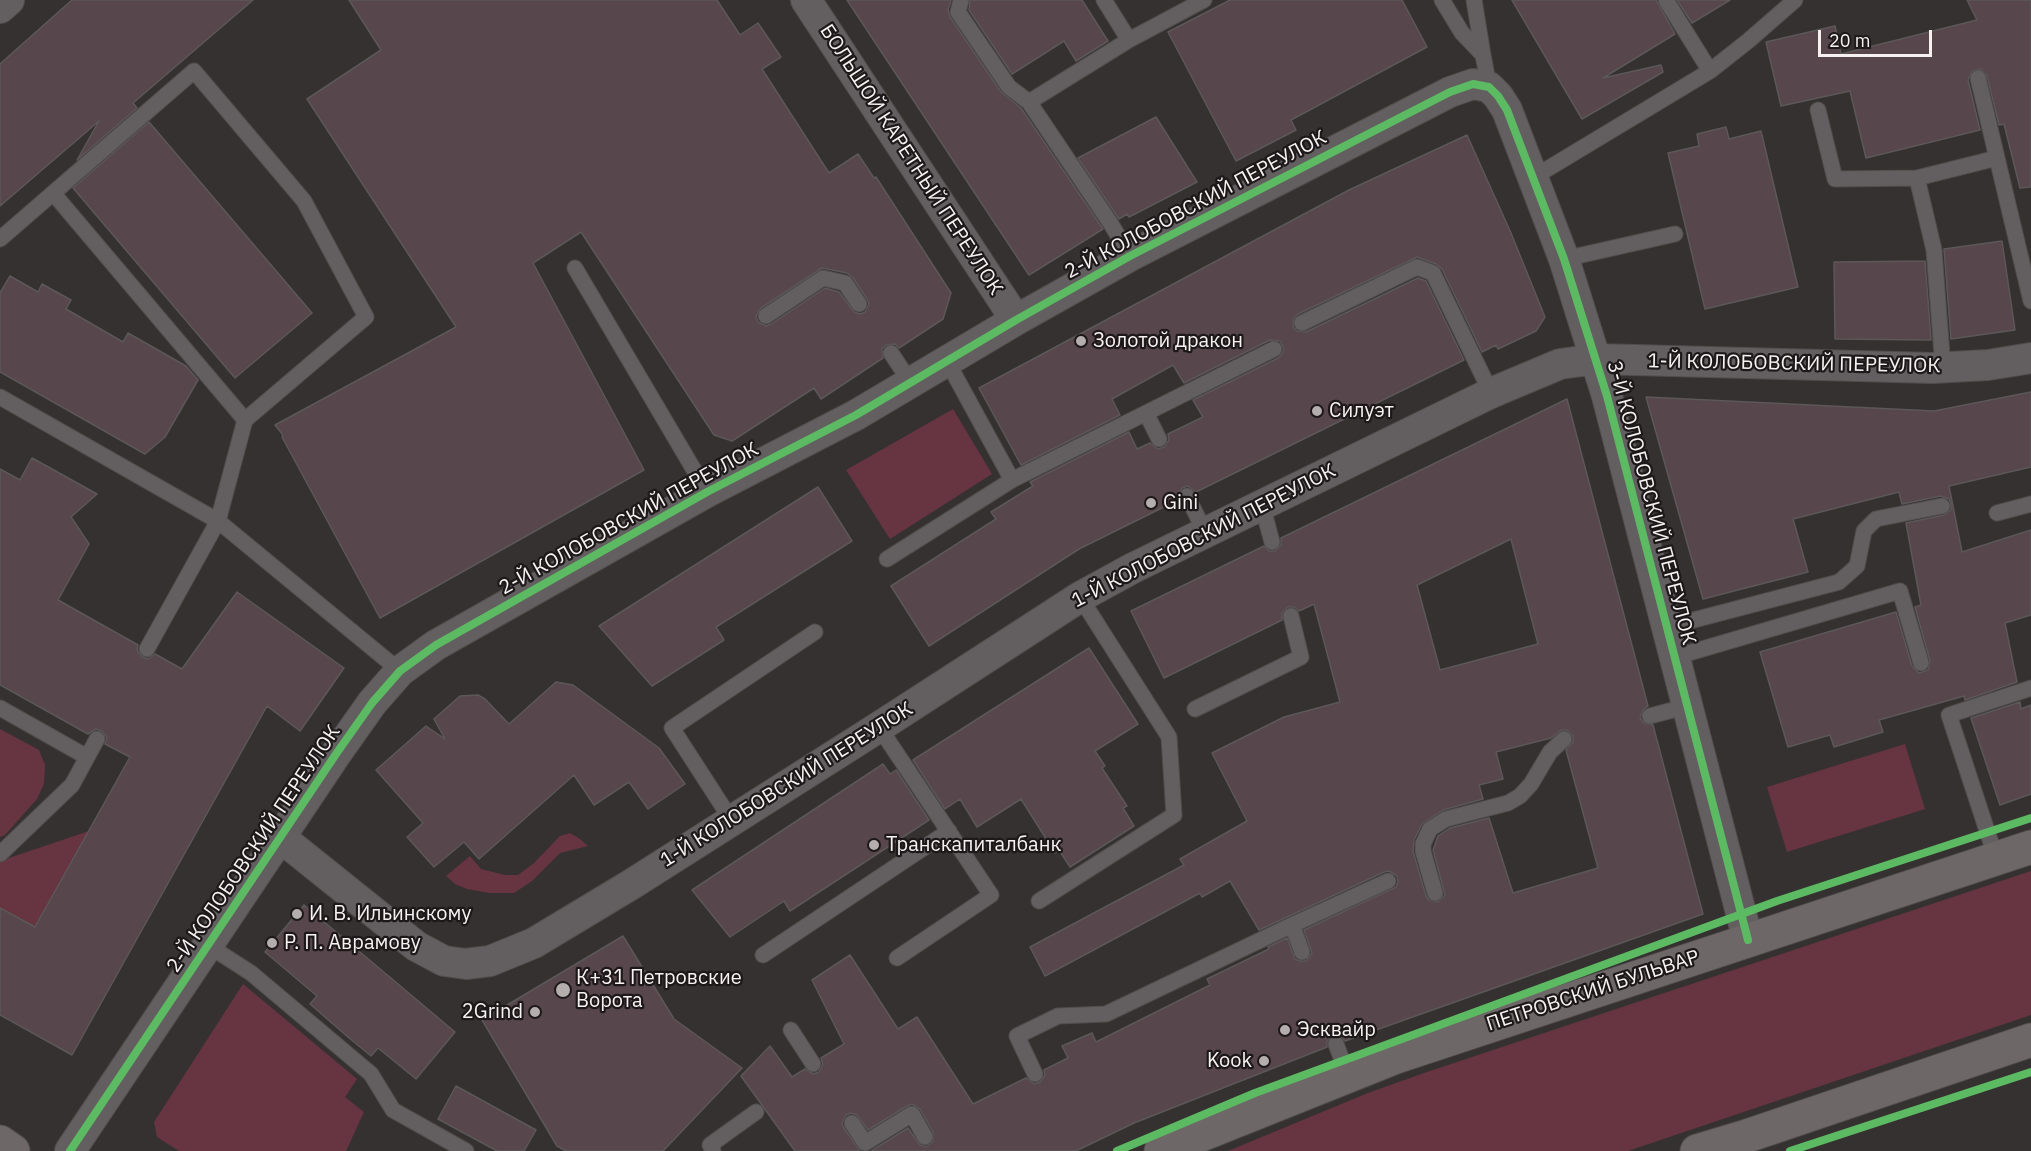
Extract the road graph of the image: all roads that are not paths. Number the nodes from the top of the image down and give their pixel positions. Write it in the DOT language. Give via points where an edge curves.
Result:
graph roads {
  1 [pos="9,0"];
  2 [pos="806,0"];
  3 [pos="961,0"];
  4 [pos="1104,0"];
  5 [pos="1204,0"];
  6 [pos="1442,0"];
  7 [pos="1474,0"];
  8 [pos="1666,0"];
  9 [pos="1795,0"];
  10 [pos="0,8"];
  11 [pos="1129,40"];
  12 [pos="1484,55"];
  13 [pos="1710,71"];
  14 [pos="1978,78"];
  15 [pos="1489,87"];
  16 [pos="1029,102"];
  17 [pos="1818,110"];
  18 [pos="1997,158"];
  19 [pos="1534,177"];
  20 [pos="1917,178"];
  21 [pos="53,193"];
  22 [pos="1675,234"];
  23 [pos="0,239"];
  24 [pos="1130,256"];
  25 [pos="1564,259"];
  26 [pos="574,268"];
  27 [pos="2031,301"];
  28 [pos="859,304"];
  29 [pos="766,316"];
  30 [pos="1016,320"];
  31 [pos="1302,323"];
  32 [pos="1274,349"];
  33 [pos="891,353"];
  34 [pos="2031,358"];
  35 [pos="1597,360"];
  36 [pos="947,362"];
  37 [pos="1943,368"];
  38 [pos="911,383"];
  39 [pos="1491,393"];
  40 [pos="0,397"];
  41 [pos="1146,413"];
  42 [pos="245,420"];
  43 [pos="1159,439"];
  44 [pos="1012,480"];
  45 [pos="707,492"];
  46 [pos="1187,496"];
  47 [pos="2031,504"];
  48 [pos="1262,505"];
  49 [pos="1941,506"];
  50 [pos="1997,513"];
  51 [pos="218,521"];
  52 [pos="1205,532"];
  53 [pos="1272,543"];
  54 [pos="887,559"];
  55 [pos="1080,597"];
  56 [pos="1291,616"];
  57 [pos="1667,627"];
  58 [pos="815,632"];
  59 [pos="147,649"];
  60 [pos="1675,657"];
  61 [pos="1921,663"];
  62 [pos="400,671"];
  63 [pos="2031,688"];
  64 [pos="1688,706"];
  65 [pos="0,708"];
  66 [pos="1195,709"];
  67 [pos="1650,716"];
  68 [pos="879,727"];
  69 [pos="97,739"];
  70 [pos="1564,739"];
  71 [pos="87,757"];
  72 [pos="732,821"];
  73 [pos="949,831"];
  74 [pos="280,837"];
  75 [pos="2031,847"];
  76 [pos="0,854"];
  77 [pos="1996,858"];
  78 [pos="1388,881"];
  79 [pos="1435,893"];
  80 [pos="1039,901"];
  81 [pos="1292,925"];
  82 [pos="1748,940"];
  83 [pos="208,946"];
  84 [pos="1302,952"];
  85 [pos="763,955"];
  86 [pos="897,958"];
  87 [pos="791,1030"];
  88 [pos="2031,1040"];
  89 [pos="1336,1044"];
  90 [pos="813,1064"];
  91 [pos="1035,1074"];
  92 [pos="1348,1076"];
  93 [pos="756,1112"];
  94 [pos="852,1123"];
  95 [pos="925,1137"];
  96 [pos="0,1142"];
  97 [pos="1749,1144"];
  98 [pos="459,1149"];
  99 [pos="14,1151"];
  100 [pos="70,1151"];
  101 [pos="713,1151"];
  102 [pos="1161,1151"];
  103 [pos="1697,1151"];
  1 -- 10 [label="street"];
  2 -- 30 [label="street, БОЛЬШОЙ КАРЕТНЫЙ ПЕРЕУЛОК"];
  3 -- 16 [label="lane" via="958,12 1009,87"];
  4 -- 11 [label="lane"];
  5 -- 11 [label="lane"];
  6 -- 12 [label="lane" via="1462,33"];
  7 -- 12 [label="lane"];
  8 -- 13 [label="lane"];
  9 -- 13 [label="lane"];
  11 -- 16 [label="lane"];
  12 -- 15 [label="lane"];
  13 -- 19 [label="lane"];
  14 -- 18 [label="lane"];
  15 -- 19 [label="street, 3-Й КОЛОБОВСКИЙ ПЕРЕУЛОК" via="1507,110"];
  15 -- 24 [label="street, 2-Й КОЛОБОВСКИЙ ПЕРЕУЛОК" via="1473,84 1454,90"];
  16 -- 24 [label="lane"];
  17 -- 20 [label="lane" via="1835,179"];
  18 -- 20 [label="lane"];
  18 -- 27 [label="lane"];
  19 -- 25 [label="street, 3-Й КОЛОБОВСКИЙ ПЕРЕУЛОК"];
  20 -- 37 [label="lane" via="1934,250"];
  21 -- 23 [label="lane"];
  21 -- 42 [label="lane"];
  21 -- 42 [label="lane" via="194,72 304,201 366,317"];
  22 -- 25 [label="lane"];
  24 -- 30 [label="street, 2-Й КОЛОБОВСКИЙ ПЕРЕУЛОК"];
  25 -- 35 [label="street, 3-Й КОЛОБОВСКИЙ ПЕРЕУЛОК"];
  26 -- 45 [label="lane"];
  28 -- 29 [label="lane" via="845,283 823,278"];
  30 -- 36 [label="street, 2-Й КОЛОБОВСКИЙ ПЕРЕУЛОК"];
  31 -- 39 [label="lane" via="1417,267 1433,273"];
  32 -- 41 [label="lane"];
  33 -- 38 [label="lane"];
  34 -- 37 [label="street, 1-Й КОЛОБОВСКИЙ ПЕРЕУЛОК"];
  35 -- 37 [label="street, 1-Й КОЛОБОВСКИЙ ПЕРЕУЛОК"];
  35 -- 39 [label="street, 1-Й КОЛОБОВСКИЙ ПЕРЕУЛОК" via="1560,364"];
  35 -- 57 [label="street, 3-Й КОЛОБОВСКИЙ ПЕРЕУЛОК"];
  36 -- 38 [label="street, 2-Й КОЛОБОВСКИЙ ПЕРЕУЛОК"];
  36 -- 44 [label="lane"];
  38 -- 45 [label="street, 2-Й КОЛОБОВСКИЙ ПЕРЕУЛОК"];
  39 -- 48 [label="street, 1-Й КОЛОБОВСКИЙ ПЕРЕУЛОК"];
  40 -- 51 [label="lane"];
  41 -- 43 [label="lane"];
  41 -- 44 [label="lane"];
  42 -- 51 [label="lane"];
  44 -- 54 [label="lane"];
  45 -- 62 [label="street, 2-Й КОЛОБОВСКИЙ ПЕРЕУЛОК" via="436,645"];
  46 -- 52 [label="lane"];
  47 -- 50 [label="lane"];
  48 -- 52 [label="street, 1-Й КОЛОБОВСКИЙ ПЕРЕУЛОК"];
  48 -- 53 [label="lane"];
  49 -- 57 [label="lane" via="1876,519 1864,531 1857,566 1839,582"];
  51 -- 59 [label="lane"];
  51 -- 62 [label="lane"];
  52 -- 55 [label="street, 1-Й КОЛОБОВСКИЙ ПЕРЕУЛОК"];
  55 -- 68 [label="street, 1-Й КОЛОБОВСКИЙ ПЕРЕУЛОК"];
  55 -- 80 [label="lane" via="1169,737 1174,815"];
  56 -- 66 [label="lane" via="1301,657"];
  57 -- 60 [label="street, 3-Й КОЛОБОВСКИЙ ПЕРЕУЛОК"];
  58 -- 72 [label="lane" via="672,728"];
  60 -- 61 [label="lane" via="1900,591"];
  60 -- 64 [label="street, 3-Й КОЛОБОВСКИЙ ПЕРЕУЛОК"];
  62 -- 74 [label="street, 2-Й КОЛОБОВСКИЙ ПЕРЕУЛОК" via="372,703"];
  63 -- 77 [label="lane" via="1949,715"];
  64 -- 67 [label="lane"];
  64 -- 82 [label="street, 3-Й КОЛОБОВСКИЙ ПЕРЕУЛОК"];
  65 -- 71 [label="lane"];
  68 -- 72 [label="street, 1-Й КОЛОБОВСКИЙ ПЕРЕУЛОК"];
  68 -- 73 [label="lane"];
  69 -- 71 [label="lane"];
  70 -- 79 [label="lane" via="1550,752 1520,796 1508,803 1446,819 1430,829 1423,851"];
  71 -- 76 [label="lane" via="72,785"];
  72 -- 74 [label="street, 1-Й КОЛОБОВСКИЙ ПЕРЕУЛОК" via="534,943 490,961 466,964 444,961 416,946"];
  73 -- 85 [label="lane"];
  73 -- 86 [label="lane" via="991,895"];
  74 -- 83 [label="street, 2-Й КОЛОБОВСКИЙ ПЕРЕУЛОК"];
  75 -- 77 [label="main road, ПЕТРОВСКИЙ БУЛЬВАР"];
  77 -- 82 [label="main road, ПЕТРОВСКИЙ БУЛЬВАР"];
  78 -- 81 [label="lane"];
  81 -- 84 [label="lane"];
  81 -- 91 [label="lane" via="1106,1014 1058,1017 1017,1036"];
  82 -- 92 [label="main road, ПЕТРОВСКИЙ БУЛЬВАР"];
  83 -- 98 [label="lane" via="251,973 370,1074 393,1110"];
  83 -- 100 [label="street, 2-Й КОЛОБОВСКИЙ ПЕРЕУЛОК"];
  87 -- 90 [label="lane"];
  88 -- 97 [label="main road"];
  89 -- 92 [label="lane"];
  92 -- 102 [label="main road, ПЕТРОВСКИЙ БУЛЬВАР"];
  93 -- 101 [label="lane" via="710,1145"];
  94 -- 95 [label="lane" via="865,1143 912,1114"];
  96 -- 99 [label="main road"];
  97 -- 103 [label="main road"];
}
